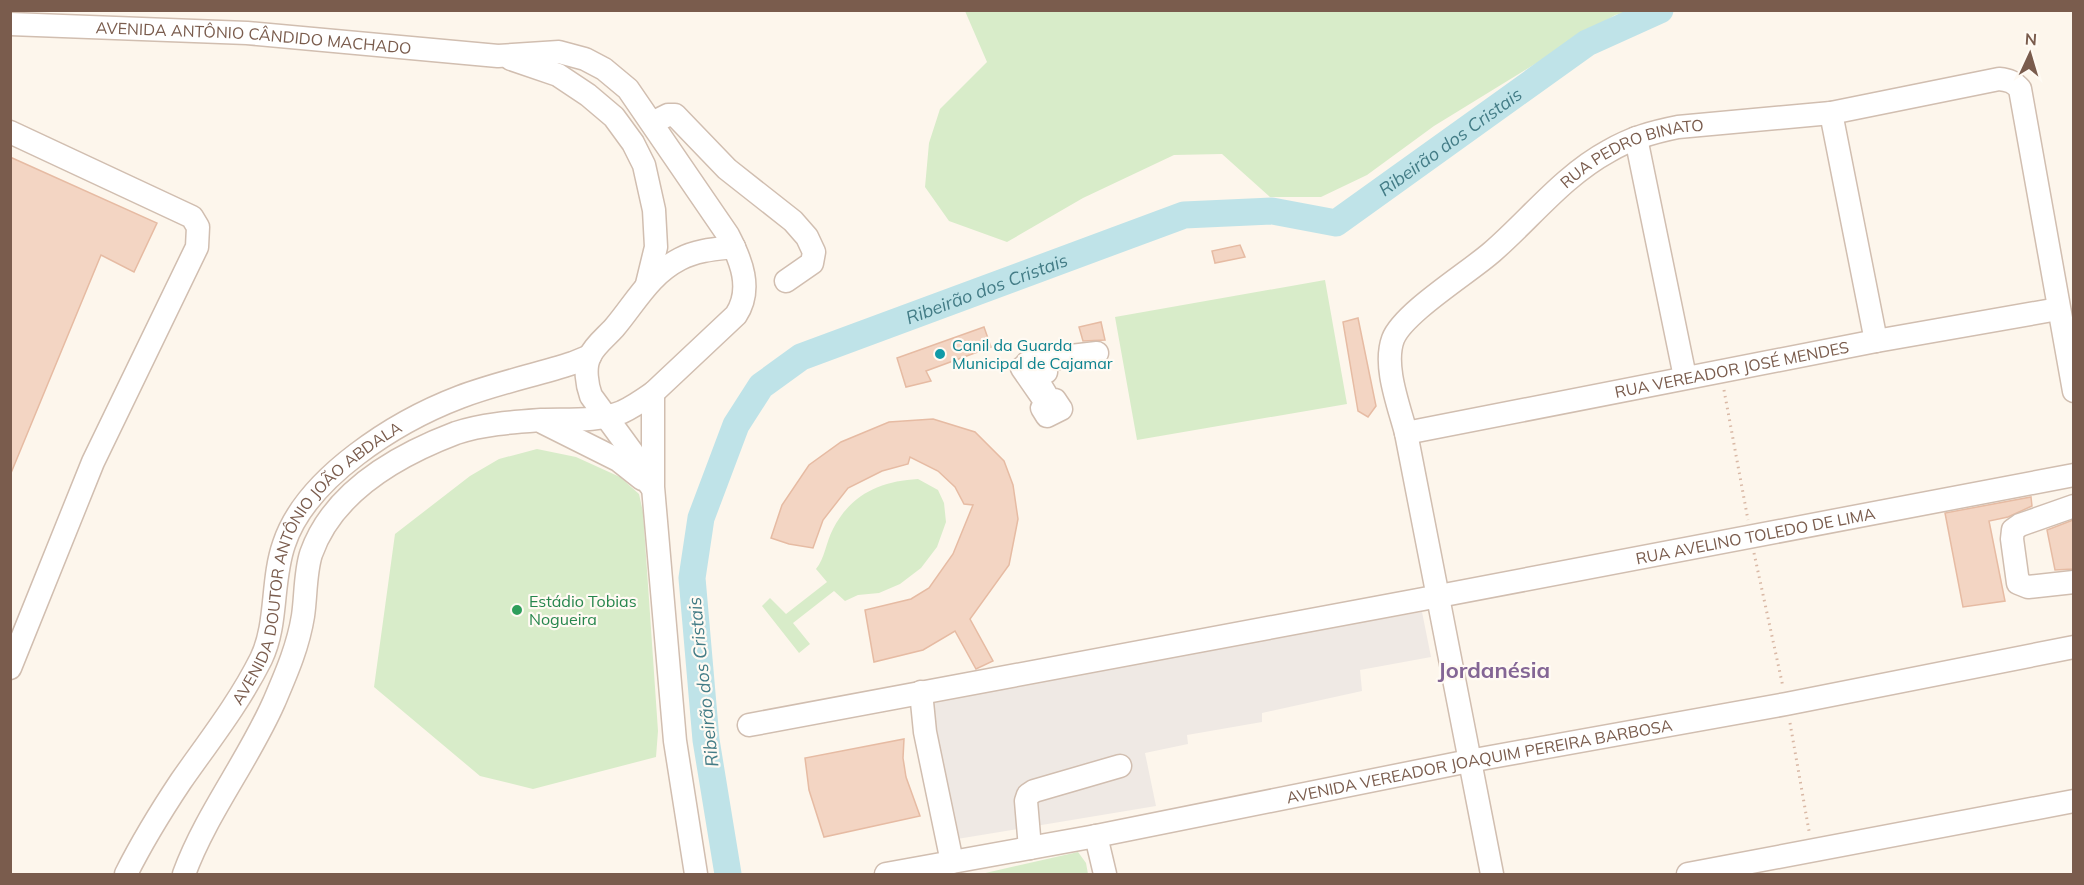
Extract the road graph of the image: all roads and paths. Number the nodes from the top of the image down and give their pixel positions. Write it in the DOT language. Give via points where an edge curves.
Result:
graph roads {
  1 [pos="10,24"];
  2 [pos="498,56"];
  3 [pos="1831,113"];
  4 [pos="652,123"];
  5 [pos="10,132"];
  6 [pos="1636,138"];
  7 [pos="734,247"];
  8 [pos="786,281"];
  9 [pos="647,284"];
  10 [pos="2058,309"];
  11 [pos="1876,341"];
  12 [pos="1097,353"];
  13 [pos="590,356"];
  14 [pos="1685,378"];
  15 [pos="2073,391"];
  16 [pos="653,393"];
  17 [pos="607,416"];
  18 [pos="540,420"];
  19 [pos="1045,424"];
  20 [pos="1406,433"];
  21 [pos="2073,475"];
  22 [pos="651,486"];
  23 [pos="2073,506"];
  24 [pos="2073,582"];
  25 [pos="1437,596"];
  26 [pos="2073,646"];
  27 [pos="10,668"];
  28 [pos="921,692"];
  29 [pos="1786,704"];
  30 [pos="749,725"];
  31 [pos="1468,761"];
  32 [pos="1120,766"];
  33 [pos="2073,801"];
  34 [pos="1096,836"];
  35 [pos="1030,848"];
  36 [pos="1813,850"];
  37 [pos="952,862"];
  38 [pos="126,874"];
  39 [pos="184,874"];
  40 [pos="696,874"];
  41 [pos="886,874"];
  42 [pos="1105,874"];
  43 [pos="1492,874"];
  44 [pos="1688,874"];
  1 -- 2 [label="street, AVENIDA ANTÔNIO CÂNDIDO MACHADO" via="247,33"];
  2 -- 4 [label="street, AVENIDA ANTÔNIO CÂNDIDO MACHADO" via="559,52 585,59 628,89"];
  2 -- 9 [label="street, AVENIDA ANTÔNIO CÂNDIDO MACHADO" via="558,75 588,94 614,117 633,143 644,165 654,210 656,247"];
  3 -- 6 [label="street, RUA PEDRO BINATO" via="1677,127"];
  3 -- 10 [label="street, RUA PEDRO BINATO" via="2000,79 2015,82 2020,88"];
  3 -- 11 [label="street"];
  4 -- 7 [label="street, AVENIDA ANTÔNIO CÂNDIDO MACHADO"];
  4 -- 8 [label="street" via="675,116 727,169 793,221 807,237 814,252 812,263"];
  5 -- 27 [label="street" via="192,217 198,227 197,247 93,462"];
  6 -- 14 [label="street"];
  6 -- 20 [label="street, RUA PEDRO BINATO" via="1577,172 1492,252 1401,326 1391,347 1390,360"];
  7 -- 9 [label="street" via="681,258"];
  7 -- 16 [label="street, AVENIDA ANTÔNIO CÂNDIDO MACHADO" via="744,279 743,305 726,326"];
  9 -- 13 [label="street"];
  10 -- 11 [label="street, RUA VEREADOR JOSÉ MENDES"];
  10 -- 15 [label="street"];
  11 -- 14 [label="street, RUA VEREADOR JOSÉ MENDES"];
  12 -- 19 [label="street" via="1062,357 1044,376 1068,409"];
  13 -- 17 [label="street" via="587,386"];
  13 -- 38 [label="street, AVENIDA DOUTOR ANTÔNIO JOÃO ABDALA" via="460,397 420,416 346,462 322,484 284,542 262,658 159,814"];
  14 -- 20 [label="street, RUA VEREADOR JOSÉ MENDES"];
  16 -- 17 [label="street, AVENIDA DOUTOR ANTÔNIO JOÃO ABDALA"];
  16 -- 22 [label="street"];
  17 -- 18 [label="street, AVENIDA DOUTOR ANTÔNIO JOÃO ABDALA"];
  17 -- 22 [label="street"];
  18 -- 22 [label="street" via="618,460"];
  18 -- 39 [label="street, AVENIDA DOUTOR ANTÔNIO JOÃO ABDALA" via="462,431 426,444 366,481 342,502 312,553 298,640 273,705"];
  20 -- 25 [label="street, RUA PEDRO BINATO"];
  21 -- 25 [label="street, RUA AVELINO TOLEDO DE LIMA"];
  22 -- 40 [label="street" via="675,741"];
  23 -- 24 [label="street" via="2020,525 2013,530 2012,538 2018,583 2028,587"];
  25 -- 28 [label="street, RUA AVELINO TOLEDO DE LIMA"];
  25 -- 31 [label="street, RUA PEDRO BINATO"];
  26 -- 29 [label="street, AVENIDA VEREADOR JOAQUIM PEREIRA BARBOSA"];
  28 -- 30 [label="street, RUA AVELINO TOLEDO DE LIMA"];
  28 -- 37 [label="street" via="925,732"];
  29 -- 31 [label="street, AVENIDA VEREADOR JOAQUIM PEREIRA BARBOSA"];
  29 -- 36 [label="path"];
  31 -- 34 [label="street, AVENIDA VEREADOR JOAQUIM PEREIRA BARBOSA"];
  31 -- 43 [label="street, RUA PEDRO BINATO"];
  32 -- 35 [label="street" via="1028,795"];
  33 -- 36 [label="street"];
  34 -- 35 [label="street, AVENIDA VEREADOR JOAQUIM PEREIRA BARBOSA"];
  34 -- 42 [label="street"];
  35 -- 37 [label="street, AVENIDA VEREADOR JOAQUIM PEREIRA BARBOSA"];
  36 -- 44 [label="street"];
  37 -- 41 [label="street, AVENIDA VEREADOR JOAQUIM PEREIRA BARBOSA"];
}
